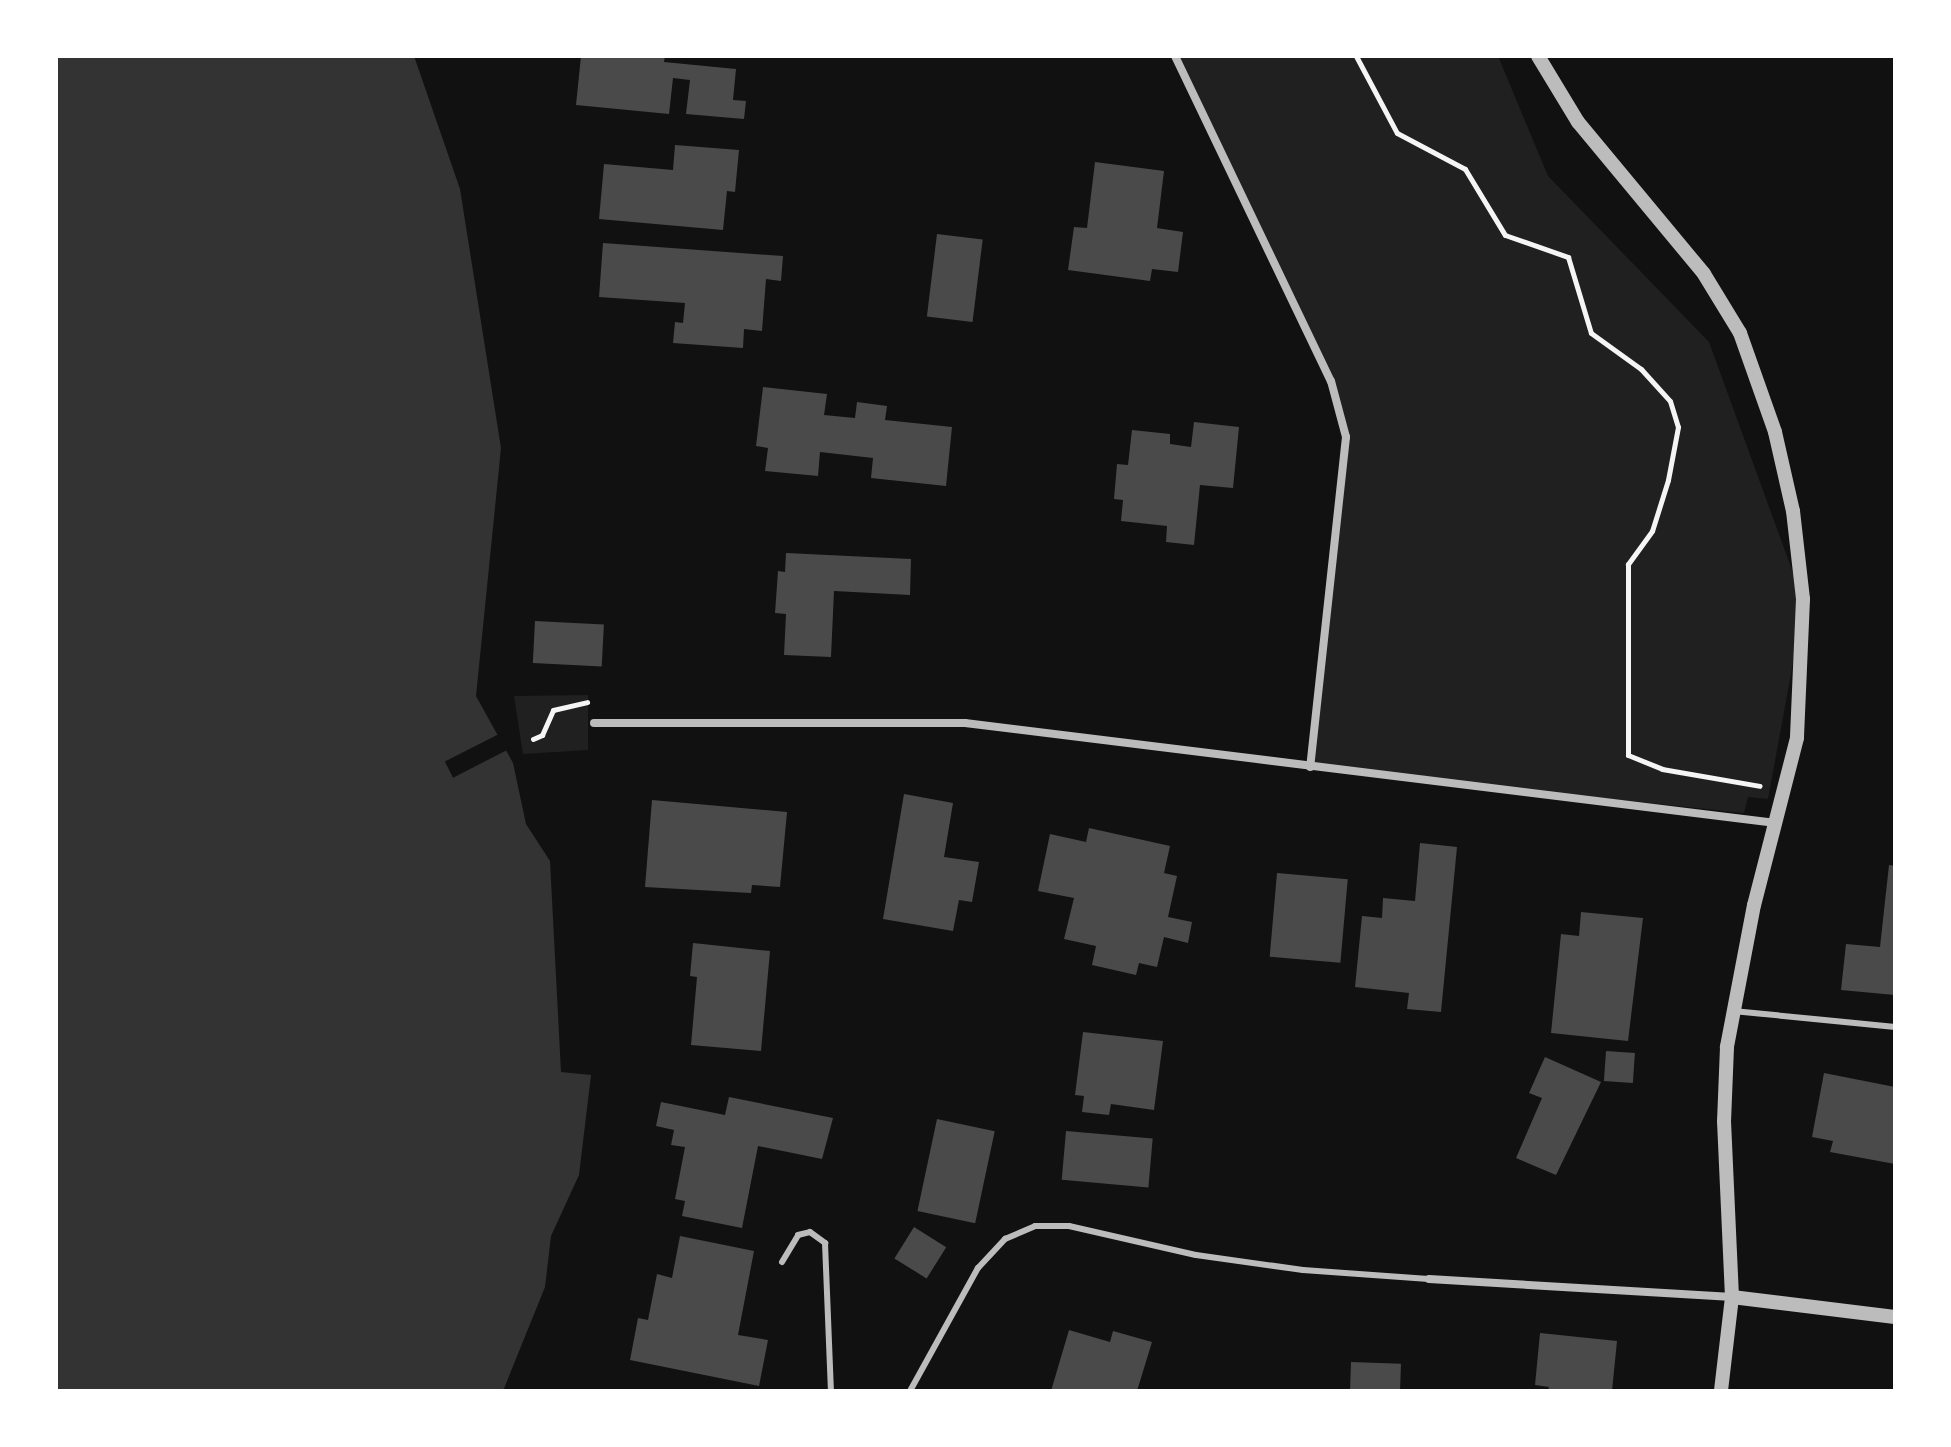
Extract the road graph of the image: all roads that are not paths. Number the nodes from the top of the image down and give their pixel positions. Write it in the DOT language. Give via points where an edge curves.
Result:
graph roads {
  1 [pos="1175,56"];
  2 [pos="1538,56"];
  3 [pos="594,723"];
  4 [pos="1310,767"];
  5 [pos="1776,823"];
  6 [pos="1733,1011"];
  7 [pos="1895,1027"];
  8 [pos="782,1262"];
  9 [pos="1429,1279"];
  10 [pos="1732,1297"];
  11 [pos="1895,1317"];
  12 [pos="831,1391"];
  13 [pos="910,1391"];
  14 [pos="1721,1391"];
  1 -- 4 [label="street" via="1331,381 1341,415 1345,475"];
  2 -- 5 [label="street" via="1578,122 1704,274 1740,333 1775,432 1793,511 1803,599 1797,738"];
  3 -- 4 [label="street" via="965,723"];
  4 -- 5 [label="street"];
  5 -- 6 [label="street"];
  6 -- 7 [label="lane"];
  6 -- 10 [label="street" via="1724,1121"];
  8 -- 12 [label="lane" via="798,1235 810,1232 825,1243"];
  9 -- 10 [label="street"];
  9 -- 13 [label="lane" via="1303,1270 1196,1255 1069,1226 1035,1226 1005,1239 978,1268"];
  10 -- 11 [label="street"];
  10 -- 14 [label="street"];
}
